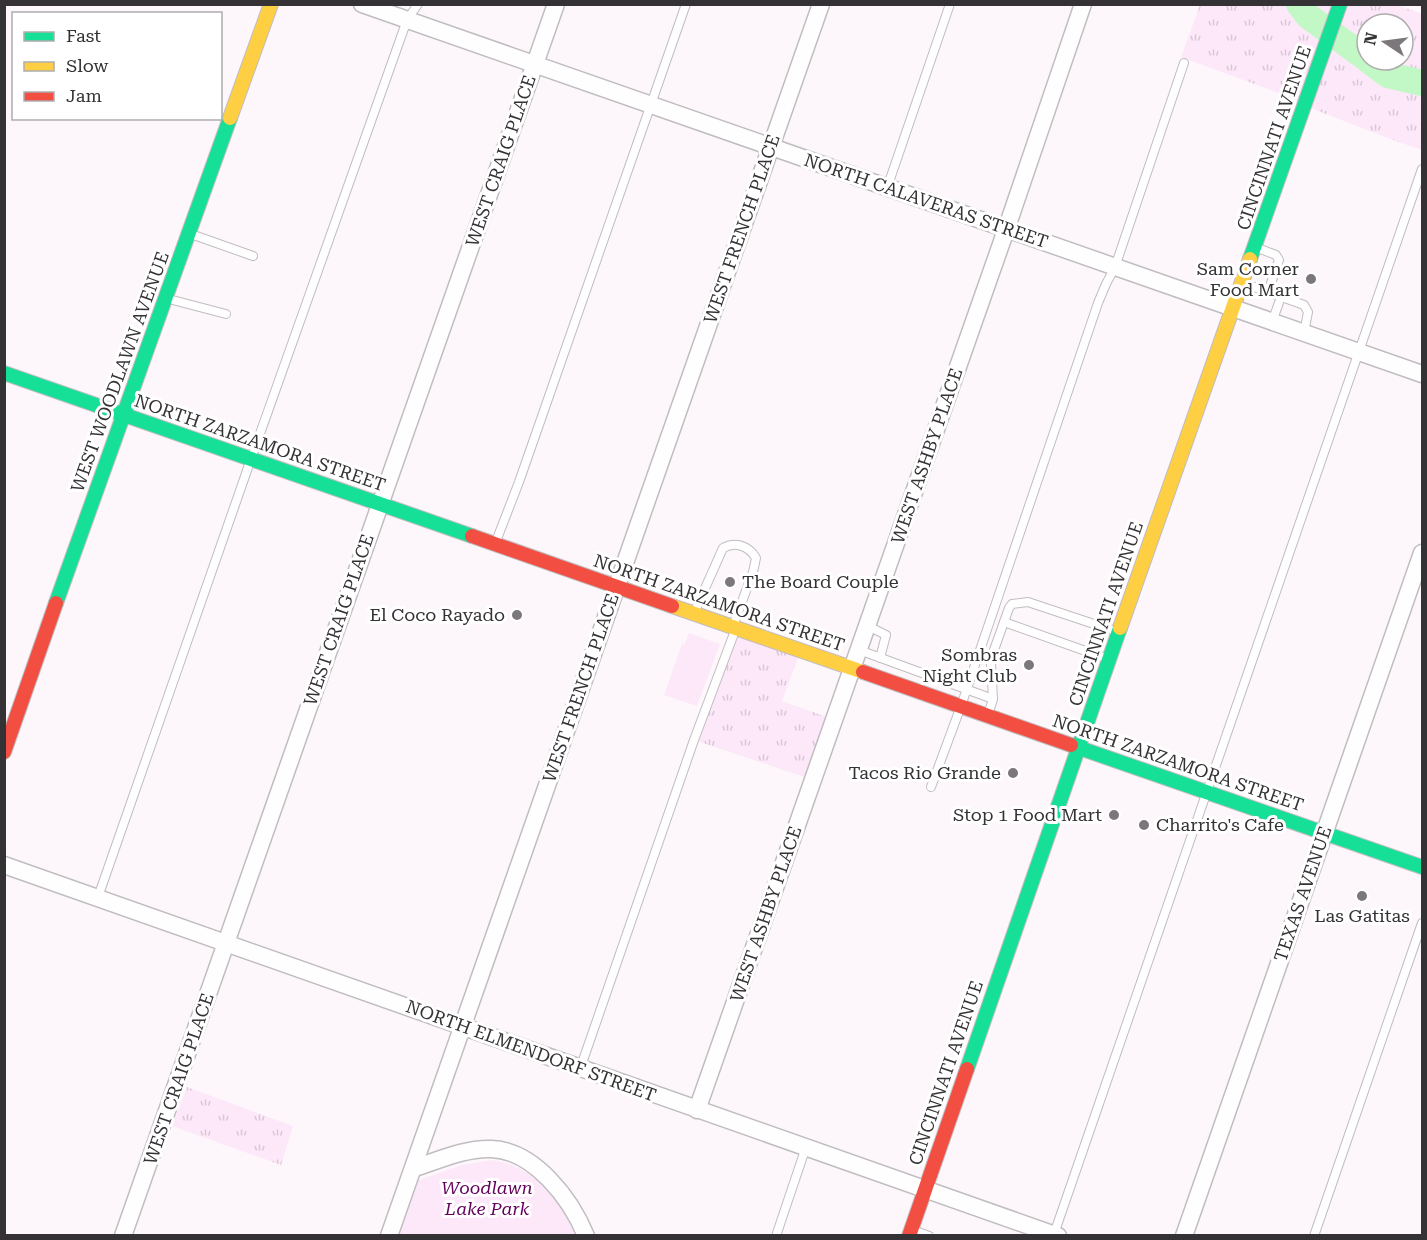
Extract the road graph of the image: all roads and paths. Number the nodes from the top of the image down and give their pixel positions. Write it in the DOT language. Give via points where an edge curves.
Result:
graph roads {
  1 [pos="271,4"];
  2 [pos="362,4"];
  3 [pos="418,4"];
  4 [pos="556,4"];
  5 [pos="686,4"];
  6 [pos="820,4"];
  7 [pos="950,4"];
  8 [pos="1083,4"];
  9 [pos="1340,4"];
  10 [pos="407,20"];
  11 [pos="1184,63"];
  12 [pos="535,65"];
  13 [pos="651,105"];
  14 [pos="771,147"];
  15 [pos="1422,169"];
  16 [pos="887,188"];
  17 [pos="1006,230"];
  18 [pos="188,233"];
  19 [pos="1255,247"];
  20 [pos="253,256"];
  21 [pos="1115,267"];
  22 [pos="1242,283"];
  23 [pos="1268,292"];
  24 [pos="1281,297"];
  25 [pos="165,298"];
  26 [pos="1233,308"];
  27 [pos="226,314"];
  28 [pos="1272,322"];
  29 [pos="1304,333"];
  30 [pos="1360,352"];
  31 [pos="4,373"];
  32 [pos="1422,374"];
  33 [pos="123,415"];
  34 [pos="250,459"];
  35 [pos="380,504"];
  36 [pos="495,544"];
  37 [pos="1422,553"];
  38 [pos="616,586"];
  39 [pos="694,613"];
  40 [pos="1004,622"];
  41 [pos="868,626"];
  42 [pos="734,627"];
  43 [pos="1119,632"];
  44 [pos="859,650"];
  45 [pos="880,657"];
  46 [pos="1109,660"];
  47 [pos="853,669"];
  48 [pos="967,688"];
  49 [pos="993,699"];
  50 [pos="961,706"];
  51 [pos="988,716"];
  52 [pos="1078,747"];
  53 [pos="4,752"];
  54 [pos="931,787"];
  55 [pos="1207,792"];
  56 [pos="1324,833"];
  57 [pos="4,865"];
  58 [pos="1422,867"];
  59 [pos="98,897"];
  60 [pos="1422,922"];
  61 [pos="227,942"];
  62 [pos="462,1027"];
  63 [pos="580,1069"];
  64 [pos="697,1110"];
  65 [pos="806,1147"];
  66 [pos="415,1168"];
  67 [pos="925,1189"];
  68 [pos="910,1232"];
  69 [pos="1056,1235"];
  70 [pos="123,1236"];
  71 [pos="389,1236"];
  72 [pos="586,1236"];
  73 [pos="776,1236"];
  74 [pos="929,1236"];
  75 [pos="1184,1236"];
  76 [pos="1314,1236"];
  1 -- 18 [label="street, WEST WOODLAWN AVENUE"];
  2 -- 10 [label="street, NORTH CALAVERAS STREET"];
  3 -- 10 [label="lane"];
  4 -- 12 [label="street, WEST CRAIG PLACE"];
  5 -- 13 [label="lane"];
  6 -- 14 [label="street, WEST FRENCH PLACE"];
  7 -- 16 [label="lane"];
  8 -- 17 [label="street, WEST ASHBY PLACE"];
  9 -- 19 [label="street, CINCINNATI AVENUE"];
  10 -- 12 [label="street, NORTH CALAVERAS STREET"];
  10 -- 34 [label="lane"];
  11 -- 21 [label="lane"];
  12 -- 13 [label="street, NORTH CALAVERAS STREET"];
  12 -- 35 [label="street, WEST CRAIG PLACE"];
  13 -- 14 [label="street, NORTH CALAVERAS STREET"];
  13 -- 36 [label="lane"];
  14 -- 16 [label="street, NORTH CALAVERAS STREET"];
  14 -- 38 [label="street, WEST FRENCH PLACE"];
  15 -- 30 [label="lane"];
  16 -- 17 [label="street, NORTH CALAVERAS STREET"];
  17 -- 21 [label="street, NORTH CALAVERAS STREET"];
  17 -- 41 [label="street, WEST ASHBY PLACE"];
  18 -- 20 [label="lane"];
  18 -- 25 [label="street, WEST WOODLAWN AVENUE"];
  19 -- 22 [label="street, CINCINNATI AVENUE"];
  19 -- 23 [label="lane" via="1279,260"];
  21 -- 26 [label="street, NORTH CALAVERAS STREET"];
  21 -- 48 [label="lane" via="1098,303"];
  22 -- 23 [label="lane"];
  22 -- 26 [label="street, CINCINNATI AVENUE"];
  23 -- 24 [label="lane"];
  24 -- 28 [label="lane"];
  24 -- 29 [label="lane" via="1304,305 1308,312"];
  25 -- 27 [label="lane"];
  25 -- 33 [label="street, WEST WOODLAWN AVENUE"];
  26 -- 28 [label="street, NORTH CALAVERAS STREET"];
  26 -- 43 [label="street, CINCINNATI AVENUE"];
  28 -- 29 [label="street, NORTH CALAVERAS STREET"];
  29 -- 30 [label="street, NORTH CALAVERAS STREET"];
  30 -- 32 [label="street, NORTH CALAVERAS STREET"];
  30 -- 55 [label="lane"];
  31 -- 33 [label="street, NORTH ZARZAMORA STREET"];
  33 -- 34 [label="street, NORTH ZARZAMORA STREET"];
  33 -- 53 [label="street, WEST WOODLAWN AVENUE"];
  34 -- 35 [label="street, NORTH ZARZAMORA STREET"];
  34 -- 59 [label="lane"];
  35 -- 36 [label="street, NORTH ZARZAMORA STREET"];
  35 -- 61 [label="street, WEST CRAIG PLACE"];
  36 -- 38 [label="street, NORTH ZARZAMORA STREET"];
  37 -- 56 [label="street, TEXAS AVENUE"];
  38 -- 39 [label="street, NORTH ZARZAMORA STREET"];
  38 -- 62 [label="street, WEST FRENCH PLACE"];
  39 -- 42 [label="street, NORTH ZARZAMORA STREET"];
  39 -- 42 [label="lane" via="723,548 741,546 751,550 756,558"];
  40 -- 43 [label="lane" via="1012,604 1028,602"];
  40 -- 46 [label="lane"];
  40 -- 49 [label="lane" via="991,664"];
  41 -- 44 [label="street, WEST ASHBY PLACE"];
  41 -- 45 [label="lane" via="886,635"];
  42 -- 47 [label="street, NORTH ZARZAMORA STREET"];
  42 -- 63 [label="lane"];
  43 -- 46 [label="street, CINCINNATI AVENUE"];
  44 -- 45 [label="lane"];
  44 -- 47 [label="street, WEST ASHBY PLACE"];
  45 -- 48 [label="lane"];
  46 -- 52 [label="street, CINCINNATI AVENUE"];
  47 -- 50 [label="street, NORTH ZARZAMORA STREET"];
  47 -- 64 [label="street, WEST ASHBY PLACE"];
  48 -- 49 [label="lane"];
  48 -- 50 [label="lane"];
  49 -- 51 [label="lane"];
  50 -- 51 [label="street, NORTH ZARZAMORA STREET"];
  50 -- 54 [label="lane"];
  51 -- 52 [label="street, NORTH ZARZAMORA STREET"];
  52 -- 55 [label="street, NORTH ZARZAMORA STREET"];
  52 -- 67 [label="street, CINCINNATI AVENUE"];
  55 -- 56 [label="street, NORTH ZARZAMORA STREET"];
  55 -- 69 [label="lane"];
  56 -- 58 [label="street, NORTH ZARZAMORA STREET"];
  56 -- 75 [label="street, TEXAS AVENUE"];
  57 -- 59 [label="street, NORTH ELMENDORF STREET"];
  59 -- 61 [label="street, NORTH ELMENDORF STREET"];
  60 -- 76 [label="lane"];
  61 -- 62 [label="street, NORTH ELMENDORF STREET"];
  61 -- 70 [label="street, WEST CRAIG PLACE"];
  62 -- 63 [label="street, NORTH ELMENDORF STREET"];
  62 -- 66 [label="street, WEST FRENCH PLACE"];
  63 -- 64 [label="street, NORTH ELMENDORF STREET"];
  64 -- 65 [label="street, NORTH ELMENDORF STREET"];
  65 -- 67 [label="street, NORTH ELMENDORF STREET"];
  65 -- 73 [label="lane"];
  66 -- 71 [label="street, WEST FRENCH PLACE"];
  66 -- 72 [label="street" via="481,1149 518,1154 557,1189"];
  67 -- 68 [label="street, CINCINNATI AVENUE"];
  67 -- 69 [label="street, NORTH ELMENDORF STREET"];
  68 -- 74 [label="lane"];
}
